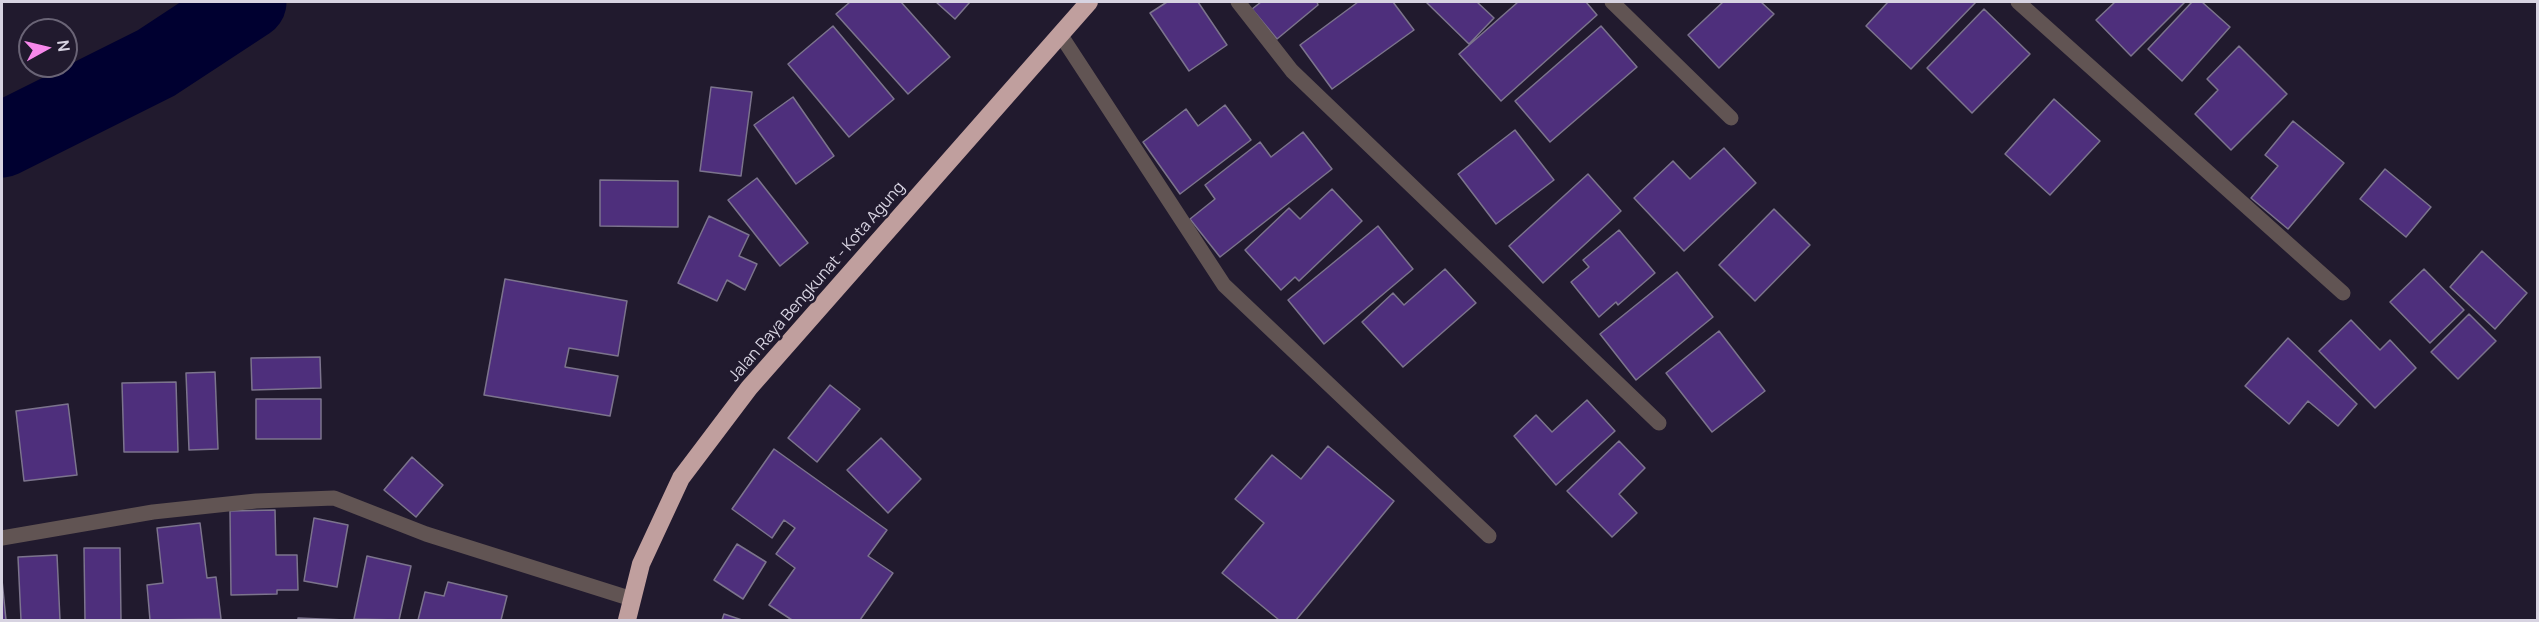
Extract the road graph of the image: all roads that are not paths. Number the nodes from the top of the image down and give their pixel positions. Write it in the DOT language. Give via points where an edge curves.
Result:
graph roads {
  1 [pos="1089,2"];
  2 [pos="1238,2"];
  3 [pos="1612,2"];
  4 [pos="2018,2"];
  5 [pos="1060,34"];
  6 [pos="1731,118"];
  7 [pos="2343,293"];
  8 [pos="1659,423"];
  9 [pos="1489,536"];
  10 [pos="2,538"];
  11 [pos="632,599"];
  12 [pos="627,621"];
  1 -- 5 [label="highway, Jalan Raya Bengkunat - Kota Agung"];
  2 -- 8 [label="street" via="1292,71"];
  3 -- 6 [label="street"];
  4 -- 7 [label="street"];
  5 -- 9 [label="street" via="1224,285"];
  5 -- 11 [label="highway, Jalan Raya Bengkunat - Kota Agung" via="749,388 681,478 641,564"];
  10 -- 11 [label="street" via="153,512 256,501 334,498 426,534"];
  11 -- 12 [label="highway, Jalan Raya Bengkunat - Kota Agung"];
}
